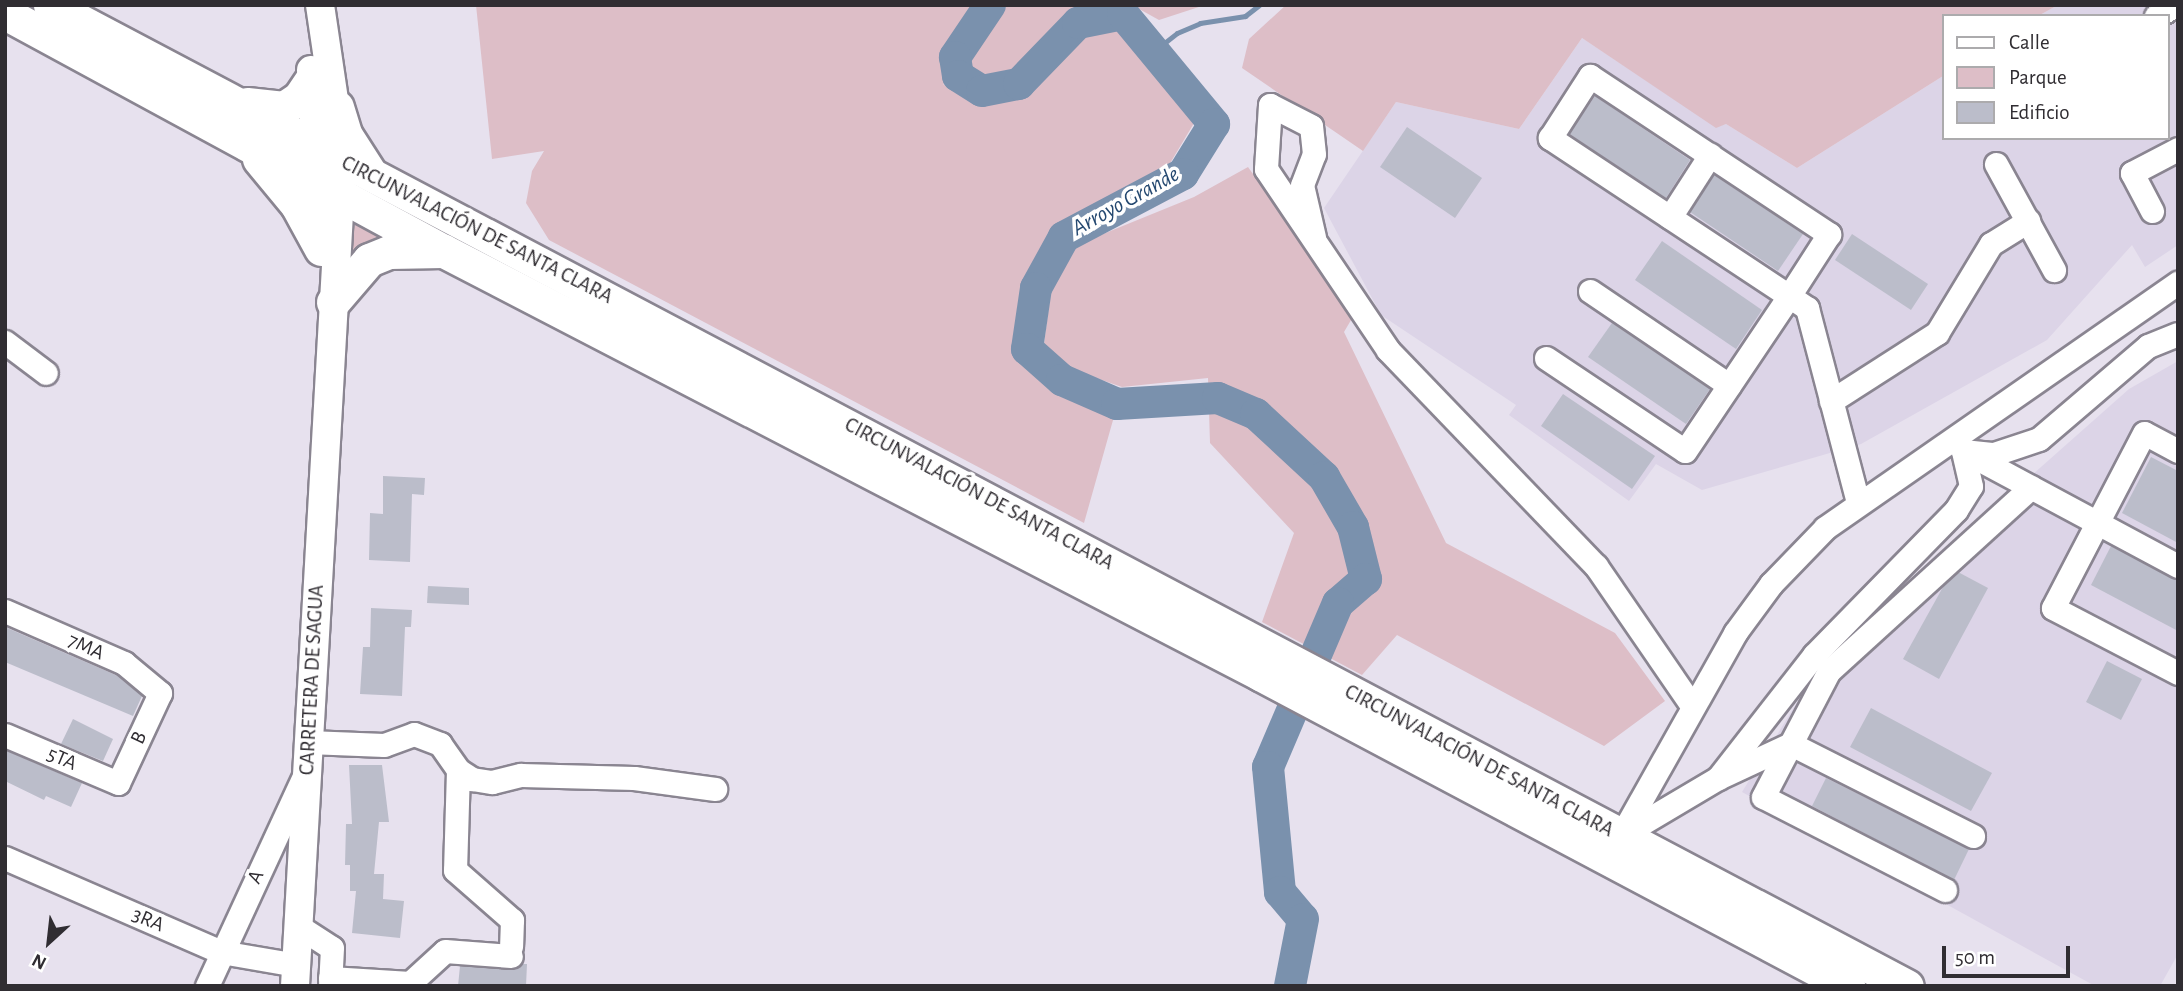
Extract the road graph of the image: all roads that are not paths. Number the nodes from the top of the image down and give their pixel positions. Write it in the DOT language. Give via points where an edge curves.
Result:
graph roads {
  1 [pos="50,5"];
  2 [pos="311,5"];
  3 [pos="320,5"];
  4 [pos="2177,5"];
  5 [pos="5,13"];
  6 [pos="2160,14"];
  7 [pos="311,79"];
  8 [pos="236,101"];
  9 [pos="337,107"];
  10 [pos="240,140"];
  11 [pos="2178,149"];
  12 [pos="328,152"];
  13 [pos="1710,155"];
  14 [pos="1996,164"];
  15 [pos="372,175"];
  16 [pos="329,188"];
  17 [pos="2152,211"];
  18 [pos="1670,217"];
  19 [pos="2028,221"];
  20 [pos="1314,237"];
  21 [pos="321,249"];
  22 [pos="444,251"];
  23 [pos="2054,270"];
  24 [pos="2178,283"];
  25 [pos="1590,291"];
  26 [pos="1789,296"];
  27 [pos="333,302"];
  28 [pos="2178,334"];
  29 [pos="5,342"];
  30 [pos="1546,358"];
  31 [pos="46,373"];
  32 [pos="328,375"];
  33 [pos="1729,385"];
  34 [pos="1831,401"];
  35 [pos="1955,446"];
  36 [pos="2178,451"];
  37 [pos="2031,487"];
  38 [pos="1858,503"];
  39 [pos="2097,523"];
  40 [pos="2178,566"];
  41 [pos="5,611"];
  42 [pos="1264,661"];
  43 [pos="2178,673"];
  44 [pos="160,694"];
  45 [pos="1691,704"];
  46 [pos="5,735"];
  47 [pos="1791,744"];
  48 [pos="308,755"];
  49 [pos="458,770"];
  50 [pos="1718,778"];
  51 [pos="118,783"];
  52 [pos="715,789"];
  53 [pos="1973,835"];
  54 [pos="1614,848"];
  55 [pos="5,858"];
  56 [pos="1945,891"];
  57 [pos="298,926"];
  58 [pos="221,951"];
  59 [pos="296,975"];
  60 [pos="330,982"];
  61 [pos="207,986"];
  62 [pos="1848,986"];
  63 [pos="1907,986"];
  1 -- 8 [label="highway, CIRCUNVALACIÓN DE SANTA CLARA"];
  2 -- 7 [label="main road"];
  3 -- 9 [label="main road"];
  4 -- 6 [label="street"];
  5 -- 10 [label="highway, CIRCUNVALACIÓN DE SANTA CLARA"];
  7 -- 8 [label="highway" via="299,98 284,108"];
  7 -- 12 [label="main road"];
  8 -- 12 [label="highway, CIRCUNVALACIÓN DE SANTA CLARA"];
  9 -- 12 [label="main road"];
  9 -- 15 [label="highway" via="345,134"];
  10 -- 16 [label="highway, CIRCUNVALACIÓN DE SANTA CLARA"];
  10 -- 21 [label="highway" via="297,205"];
  11 -- 17 [label="street" via="2132,173"];
  12 -- 15 [label="highway, CIRCUNVALACIÓN DE SANTA CLARA"];
  12 -- 16 [label="main road, CARRETERA DE SAGUA"];
  13 -- 18 [label="street"];
  13 -- 18 [label="street" via="1590,76 1550,138"];
  13 -- 26 [label="street" via="1829,234"];
  14 -- 19 [label="street"];
  15 -- 42 [label="highway, CIRCUNVALACIÓN DE SANTA CLARA"];
  16 -- 21 [label="main road, CARRETERA DE SAGUA"];
  16 -- 22 [label="highway, CIRCUNVALACIÓN DE SANTA CLARA"];
  16 -- 27 [label="main road, CARRETERA DE SAGUA"];
  18 -- 26 [label="street"];
  19 -- 23 [label="street"];
  19 -- 34 [label="street" via="1991,244 1937,333"];
  20 -- 20 [label="street" via="1266,169 1270,105 1311,126 1314,154 1301,185"];
  20 -- 45 [label="street" via="1388,350 1595,566"];
  21 -- 32 [label="main road, CARRETERA DE SAGUA"];
  22 -- 27 [label="highway" via="389,252 369,260"];
  22 -- 42 [label="highway, CIRCUNVALACIÓN DE SANTA CLARA"];
  24 -- 35 [label="street"];
  25 -- 33 [label="street"];
  26 -- 33 [label="street"];
  26 -- 34 [label="street" via="1808,308"];
  27 -- 32 [label="main road, CARRETERA DE SAGUA"];
  28 -- 35 [label="street" via="2148,346 2039,439 1994,454"];
  29 -- 31 [label="street"];
  30 -- 33 [label="street" via="1685,451"];
  32 -- 48 [label="main road, CARRETERA DE SAGUA"];
  34 -- 38 [label="street"];
  35 -- 37 [label="street"];
  35 -- 38 [label="street"];
  35 -- 50 [label="street" via="1971,486 1956,510 1814,654"];
  36 -- 39 [label="street" via="2144,433"];
  37 -- 39 [label="street"];
  37 -- 47 [label="street" via="1829,671"];
  38 -- 45 [label="street" via="1825,528 1771,584"];
  39 -- 40 [label="street"];
  39 -- 43 [label="street" via="2053,608"];
  41 -- 44 [label="street, 7MA" via="124,663"];
  42 -- 54 [label="highway, CIRCUNVALACIÓN DE SANTA CLARA"];
  44 -- 51 [label="street, B"];
  45 -- 54 [label="street"];
  46 -- 51 [label="street, 5TA"];
  47 -- 50 [label="street"];
  47 -- 53 [label="street"];
  47 -- 56 [label="street" via="1763,797"];
  48 -- 49 [label="street" via="384,745 414,734 440,744"];
  48 -- 57 [label="main road, CARRETERA DE SAGUA"];
  48 -- 58 [label="street, A"];
  49 -- 52 [label="street" via="472,779 492,782 521,775 634,778"];
  49 -- 60 [label="street" via="455,870 512,920 511,951 445,951 411,983"];
  50 -- 54 [label="street"];
  54 -- 62 [label="highway, CIRCUNVALACIÓN DE SANTA CLARA"];
  54 -- 63 [label="highway, CIRCUNVALACIÓN DE SANTA CLARA"];
  55 -- 58 [label="street, 3RA"];
  57 -- 59 [label="main road, CARRETERA DE SAGUA"];
  57 -- 60 [label="street" via="332,948"];
  58 -- 59 [label="street, 3RA"];
  58 -- 61 [label="street, A"];
}
